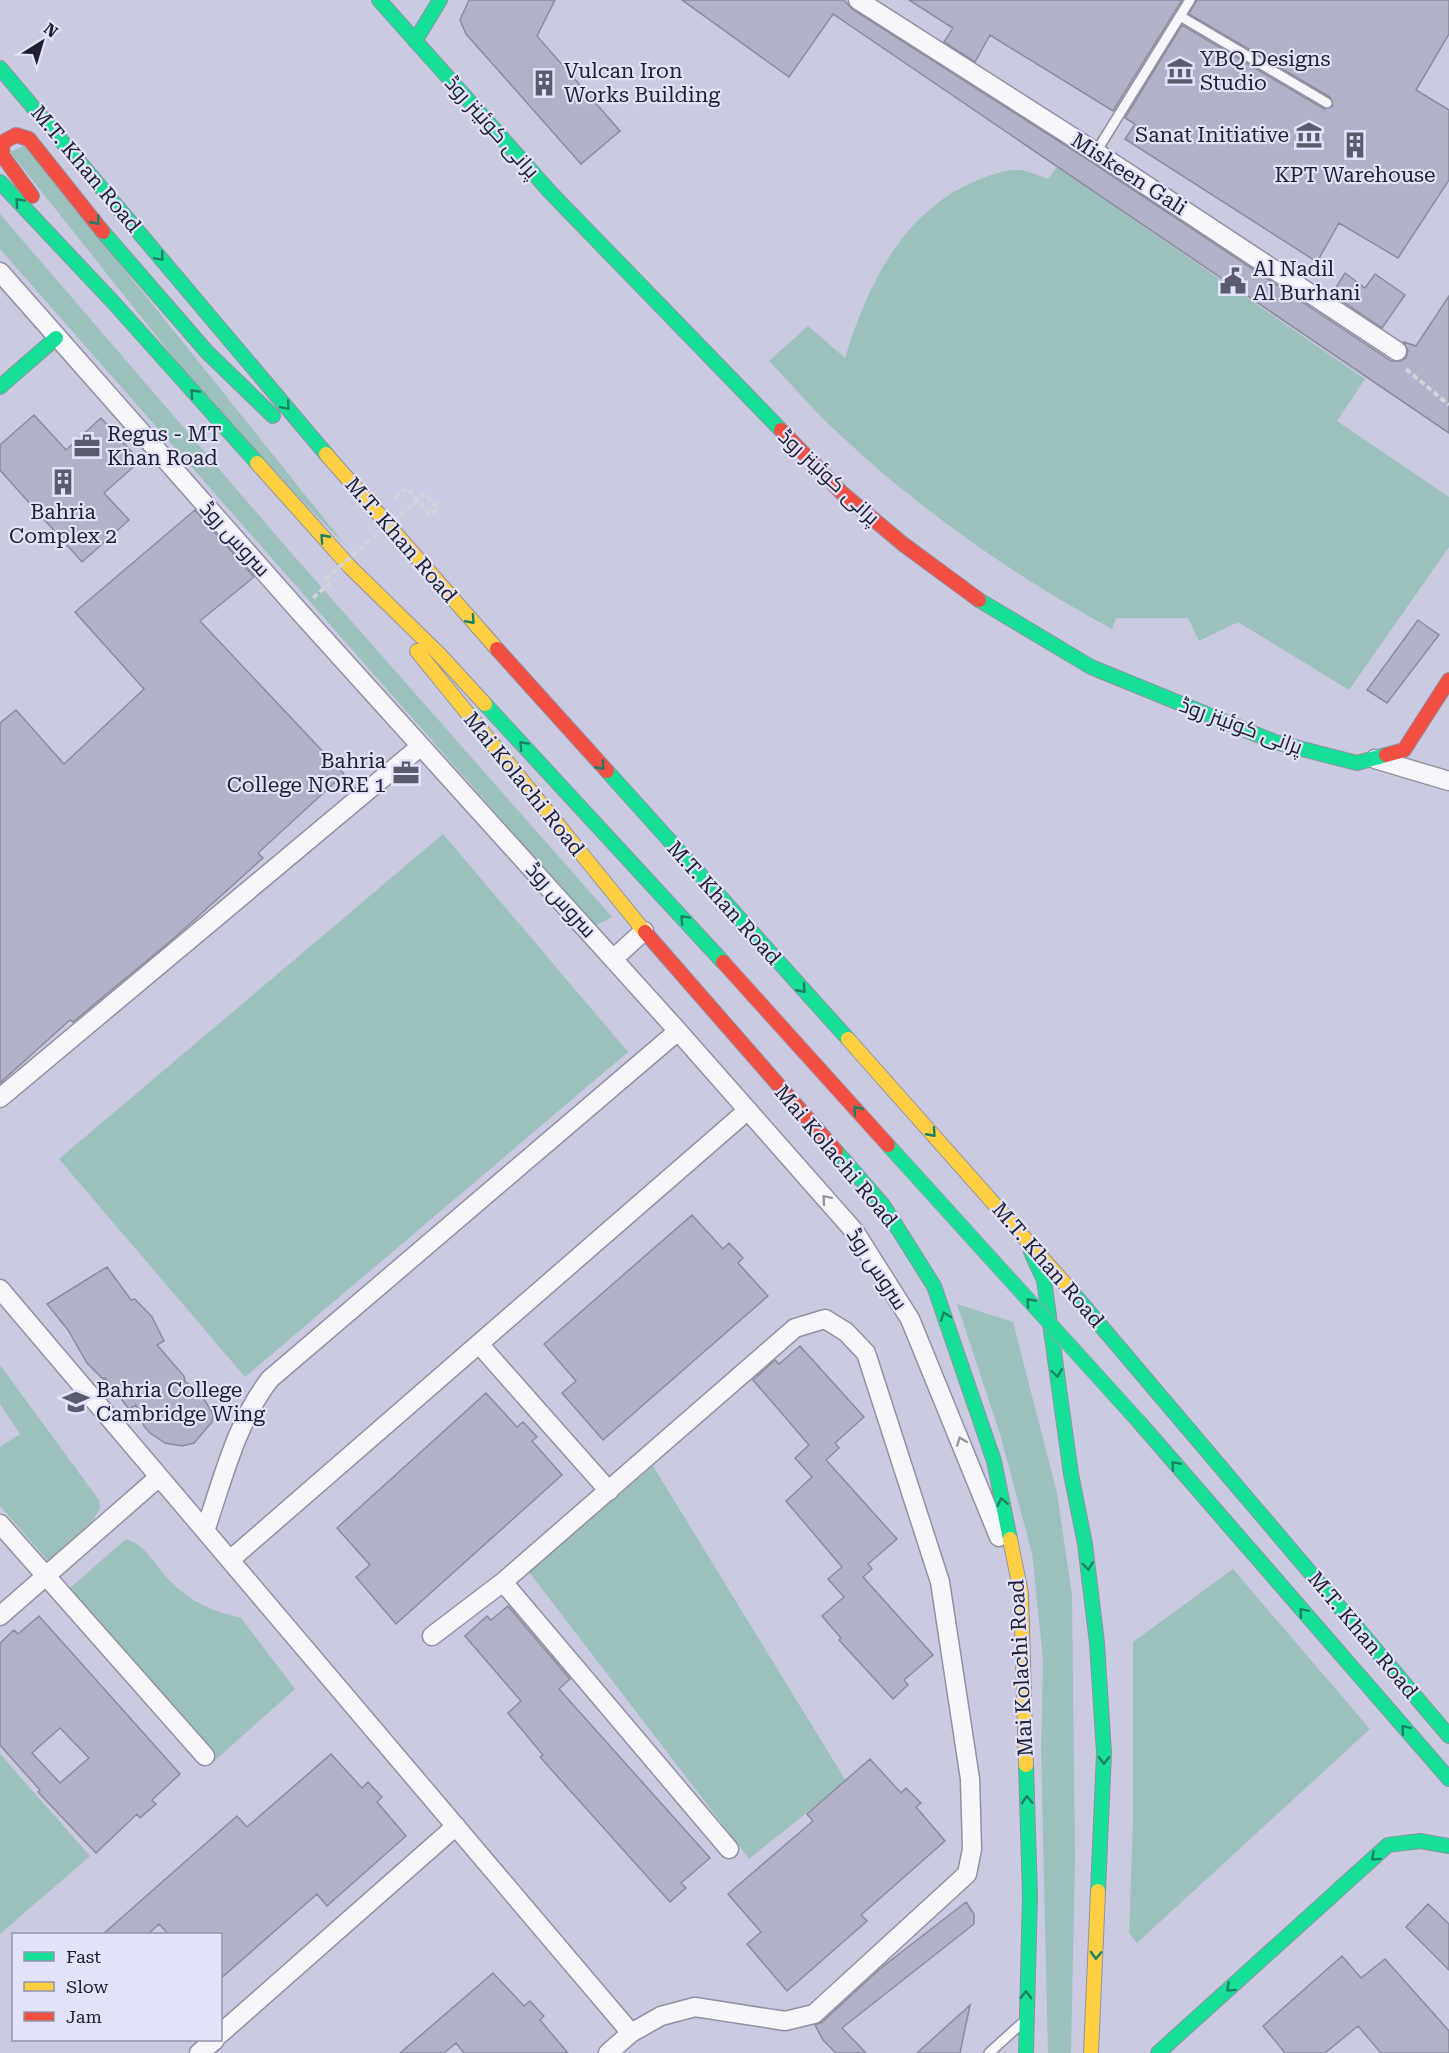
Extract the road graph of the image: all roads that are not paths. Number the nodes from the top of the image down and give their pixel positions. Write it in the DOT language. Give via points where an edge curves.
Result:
graph roads {
  1 [pos="379,0"];
  2 [pos="440,0"];
  3 [pos="858,0"];
  4 [pos="1190,0"];
  5 [pos="1180,16"];
  6 [pos="415,41"];
  7 [pos="0,68"];
  8 [pos="1327,104"];
  9 [pos="1096,152"];
  10 [pos="0,182"];
  11 [pos="0,272"];
  12 [pos="113,303"];
  13 [pos="56,338"];
  14 [pos="1400,359"];
  15 [pos="0,387"];
  16 [pos="358,491"];
  17 [pos="350,567"];
  18 [pos="1449,680"];
  19 [pos="420,746"];
  20 [pos="1373,758"];
  21 [pos="1449,781"];
  22 [pos="644,931"];
  23 [pos="613,959"];
  24 [pos="678,1031"];
  25 [pos="0,1098"];
  26 [pos="748,1110"];
  27 [pos="1011,1220"];
  28 [pos="0,1289"];
  29 [pos="479,1344"];
  30 [pos="159,1476"];
  31 [pos="609,1491"];
  32 [pos="0,1524"];
  33 [pos="205,1531"];
  34 [pos="230,1560"];
  35 [pos="45,1577"];
  36 [pos="503,1582"];
  37 [pos="1021,1593"];
  38 [pos="0,1616"];
  39 [pos="432,1636"];
  40 [pos="1449,1737"];
  41 [pos="205,1756"];
  42 [pos="1446,1776"];
  43 [pos="456,1826"];
  44 [pos="1449,1846"];
  45 [pos="729,1849"];
  46 [pos="1025,2021"];
  47 [pos="222,2032"];
  48 [pos="631,2033"];
  49 [pos="214,2041"];
  50 [pos="200,2053"];
  51 [pos="608,2053"];
  52 [pos="989,2053"];
  53 [pos="1026,2053"];
  54 [pos="1091,2053"];
  55 [pos="1158,2053"];
  1 -- 6 [label="main road, پرانی کوئینز روڈ"];
  2 -- 6 [label="main road"];
  3 -- 9 [label="street, Miskeen Gali"];
  4 -- 5 [label="lane"];
  5 -- 8 [label="lane"];
  5 -- 9 [label="lane"];
  6 -- 20 [label="main road, پرانی کوئینز روڈ" via="646,293 842,493 903,544 993,610 1091,667 1275,742 1357,763"];
  7 -- 16 [label="main road, M.T. Khan Road, one-way"];
  9 -- 14 [label="street, Miskeen Gali"];
  12 -- 10 [label="main road, M.T. Khan Road, one-way"];
  11 -- 13 [label="street, سروس روڈ"];
  12 -- 16 [label="main road, one-way" via="2,155 3,142 16,135 29,139 157,297 231,379"];
  17 -- 12 [label="main road, M.T. Khan Road, one-way"];
  13 -- 15 [label="main road"];
  13 -- 19 [label="street, سروس روڈ"];
  16 -- 27 [label="main road, M.T. Khan Road, one-way"];
  17 -- 22 [label="main road, Mai Kolachi Road"];
  42 -- 17 [label="main road, M.T. Khan Road, one-way, bridge" via="1140,1423 723,962 439,654"];
  18 -- 20 [label="main road, پرانی کوئینز روڈ" via="1404,750"];
  19 -- 23 [label="street, سروس روڈ"];
  19 -- 25 [label="street"];
  20 -- 21 [label="street"];
  22 -- 23 [label="street"];
  37 -- 22 [label="main road, Mai Kolachi Road, one-way" via="994,1461 934,1286 883,1205"];
  23 -- 24 [label="street, سروس روڈ"];
  24 -- 26 [label="street, سروس روڈ"];
  24 -- 33 [label="street" via="270,1379 252,1402"];
  26 -- 29 [label="street"];
  37 -- 26 [label="street, سروس روڈ, one-way" via="910,1319 855,1232"];
  27 -- 40 [label="main road, M.T. Khan Road"];
  27 -- 54 [label="main road, one-way" via="1044,1280 1097,1643 1104,1753"];
  28 -- 30 [label="street"];
  29 -- 31 [label="street"];
  29 -- 34 [label="street"];
  30 -- 33 [label="street"];
  30 -- 35 [label="street"];
  31 -- 36 [label="street"];
  31 -- 48 [label="street" via="795,1328 825,1319 846,1332 866,1353 940,1582 970,1779 972,1849 967,1874 814,2014 785,2021 695,2007 661,2016"];
  32 -- 35 [label="street"];
  33 -- 34 [label="street"];
  34 -- 43 [label="street"];
  35 -- 38 [label="street"];
  35 -- 41 [label="street"];
  36 -- 39 [label="street"];
  36 -- 45 [label="street"];
  46 -- 37 [label="main road, Mai Kolachi Road, one-way" via="1030,1896"];
  43 -- 47 [label="street"];
  43 -- 48 [label="street"];
  44 -- 55 [label="main road, one-way" via="1420,1841 1388,1845"];
  46 -- 52 [label="lane"];
  46 -- 53 [label="main road, Mai Kolachi Road"];
  48 -- 51 [label="street"];
  49 -- 50 [label="street"];
}
